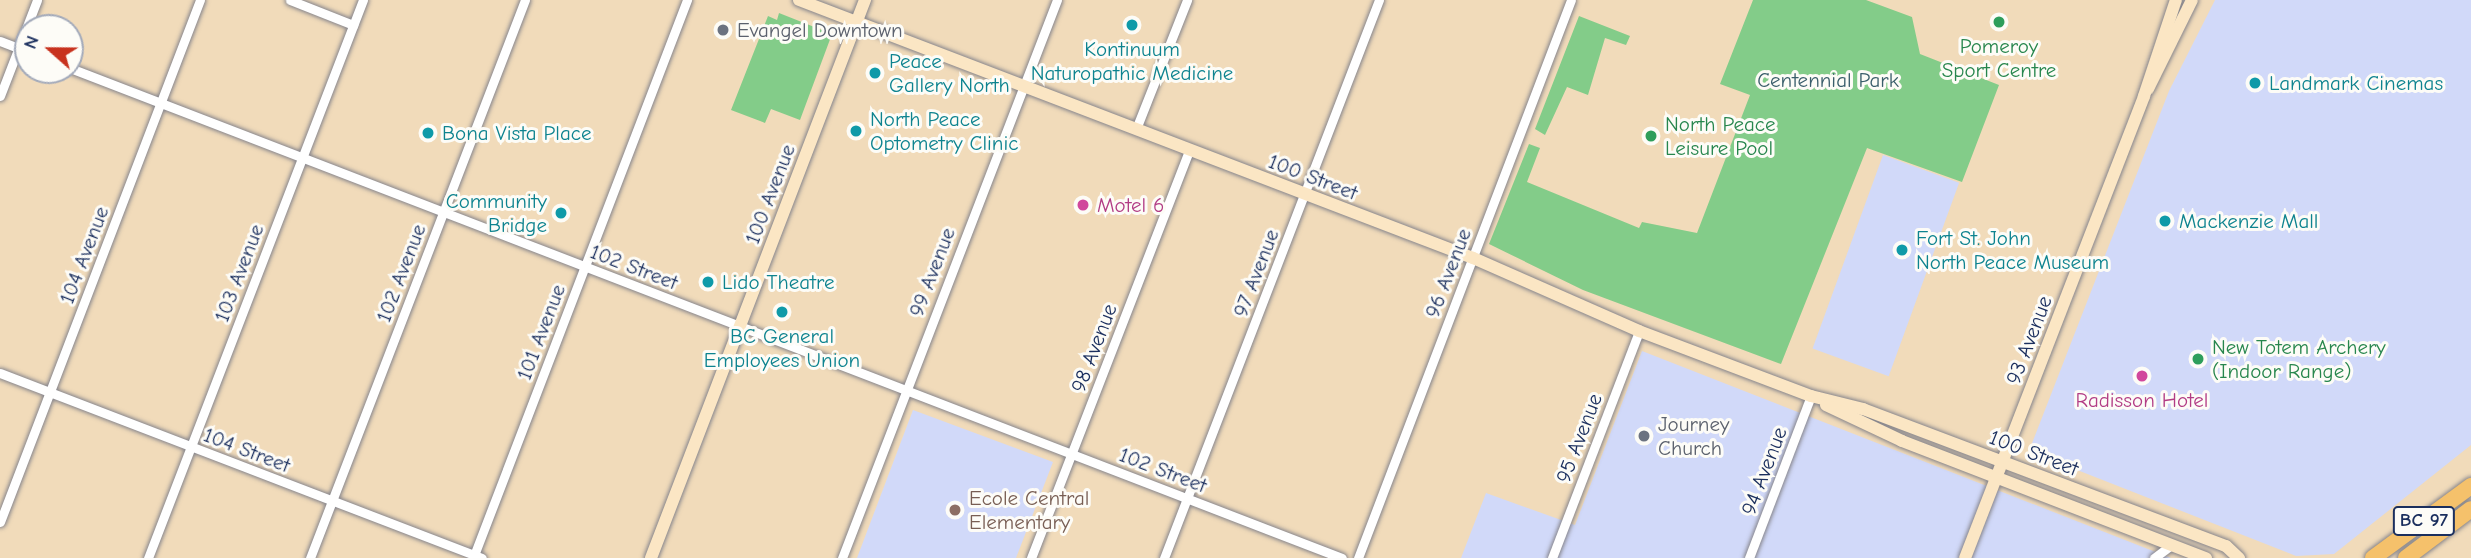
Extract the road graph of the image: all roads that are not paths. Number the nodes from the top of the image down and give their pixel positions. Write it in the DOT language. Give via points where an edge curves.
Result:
graph roads {
  1 [pos="201,0"];
  2 [pos="290,0"];
  3 [pos="363,0"];
  4 [pos="524,0"];
  5 [pos="687,0"];
  6 [pos="799,0"];
  7 [pos="865,0"];
  8 [pos="1056,0"];
  9 [pos="1187,0"];
  10 [pos="1379,0"];
  11 [pos="1571,0"];
  12 [pos="2176,0"];
  13 [pos="2192,0"];
  14 [pos="856,22"];
  15 [pos="353,25"];
  16 [pos="14,68"];
  17 [pos="84,73"];
  18 [pos="1023,86"];
  19 [pos="0,96"];
  20 [pos="2144,96"];
  21 [pos="161,103"];
  22 [pos="1136,129"];
  23 [pos="1189,150"];
  24 [pos="302,158"];
  25 [pos="1306,194"];
  26 [pos="443,212"];
  27 [pos="1472,258"];
  28 [pos="585,267"];
  29 [pos="739,327"];
  30 [pos="1639,331"];
  31 [pos="0,373"];
  32 [pos="906,390"];
  33 [pos="50,392"];
  34 [pos="1811,396"];
  35 [pos="191,447"];
  36 [pos="1071,454"];
  37 [pos="2003,462"];
  38 [pos="1997,478"];
  39 [pos="2471,486"];
  40 [pos="1187,498"];
  41 [pos="332,501"];
  42 [pos="2471,509"];
  43 [pos="2088,513"];
  44 [pos="2149,517"];
  45 [pos="0,522"];
  46 [pos="2171,545"];
  47 [pos="476,557"];
  48 [pos="2372,557"];
  49 [pos="148,558"];
  50 [pos="310,558"];
  51 [pos="651,558"];
  52 [pos="842,558"];
  53 [pos="1031,558"];
  54 [pos="1164,558"];
  55 [pos="1342,558"];
  56 [pos="1358,558"];
  57 [pos="1552,558"];
  58 [pos="1749,558"];
  59 [pos="1965,558"];
  60 [pos="2154,558"];
  61 [pos="2206,558"];
  62 [pos="2239,558"];
  63 [pos="2406,558"];
  1 -- 21 [label="street, 104 Avenue"];
  2 -- 15 [label="street"];
  3 -- 15 [label="street, 103 Avenue"];
  4 -- 26 [label="street, 102 Avenue"];
  5 -- 28 [label="street, 101 Avenue"];
  6 -- 14 [label="main road, 100 Street"];
  7 -- 14 [label="main road, 100 Avenue"];
  8 -- 18 [label="street, 99 Avenue"];
  9 -- 22 [label="street"];
  10 -- 25 [label="street, 97 Avenue"];
  11 -- 27 [label="street, 96 Avenue"];
  12 -- 20 [label="main road, 93 Avenue"];
  13 -- 20 [label="main road, 93 Avenue" via="2161,70"];
  14 -- 18 [label="main road, 100 Street"];
  14 -- 29 [label="main road, 100 Avenue"];
  15 -- 24 [label="street, 103 Avenue"];
  16 -- 19 [label="street"];
  17 -- 21 [label="street, 102 Street"];
  18 -- 22 [label="main road, 100 Street"];
  18 -- 32 [label="street, 99 Avenue"];
  20 -- 37 [label="main road, 93 Avenue"];
  21 -- 24 [label="street, 102 Street"];
  21 -- 33 [label="street, 104 Avenue"];
  22 -- 23 [label="main road, 100 Street"];
  23 -- 25 [label="main road, 100 Street"];
  23 -- 36 [label="street, 98 Avenue"];
  24 -- 26 [label="street, 102 Street"];
  24 -- 35 [label="street, 103 Avenue"];
  25 -- 27 [label="main road, 100 Street"];
  25 -- 40 [label="street, 97 Avenue"];
  26 -- 28 [label="street, 102 Street"];
  26 -- 41 [label="street, 102 Avenue"];
  27 -- 30 [label="main road, 100 Street"];
  27 -- 56 [label="street, 96 Avenue"];
  28 -- 29 [label="street, 102 Street"];
  28 -- 47 [label="street, 101 Avenue"];
  29 -- 32 [label="street, 102 Street"];
  29 -- 51 [label="main road, 100 Avenue"];
  30 -- 34 [label="main road, 100 Street"];
  30 -- 57 [label="street, 95 Avenue"];
  31 -- 33 [label="street, 104 Street"];
  32 -- 36 [label="street, 102 Street"];
  32 -- 52 [label="street, 99 Avenue"];
  33 -- 35 [label="street, 104 Street"];
  33 -- 45 [label="street, 104 Avenue"];
  34 -- 37 [label="main road, 100 Street" via="1863,409"];
  34 -- 38 [label="main road, 100 Street" via="1857,422"];
  34 -- 58 [label="street, 94 Avenue"];
  35 -- 41 [label="street, 104 Street"];
  35 -- 49 [label="street, 103 Avenue"];
  36 -- 40 [label="street, 102 Street"];
  36 -- 53 [label="street, 98 Avenue"];
  37 -- 38 [label="main road, 93 Avenue"];
  37 -- 44 [label="main road, 100 Street"];
  38 -- 43 [label="main road, 100 Street"];
  38 -- 59 [label="main road, 93 Avenue"];
  39 -- 48 [label="highway, BC 97"];
  40 -- 54 [label="street, 97 Avenue"];
  40 -- 55 [label="street, 102 Street"];
  41 -- 47 [label="street, 104 Street"];
  41 -- 50 [label="street, 102 Avenue"];
  42 -- 63 [label="highway, BC 97"];
  43 -- 44 [label="main road" via="2132,521"];
  43 -- 46 [label="main road, 100 Street"];
  44 -- 62 [label="main road, 100 Street" via="2226,546"];
  46 -- 60 [label="street"];
  46 -- 61 [label="main road, 100 Street"];
}
